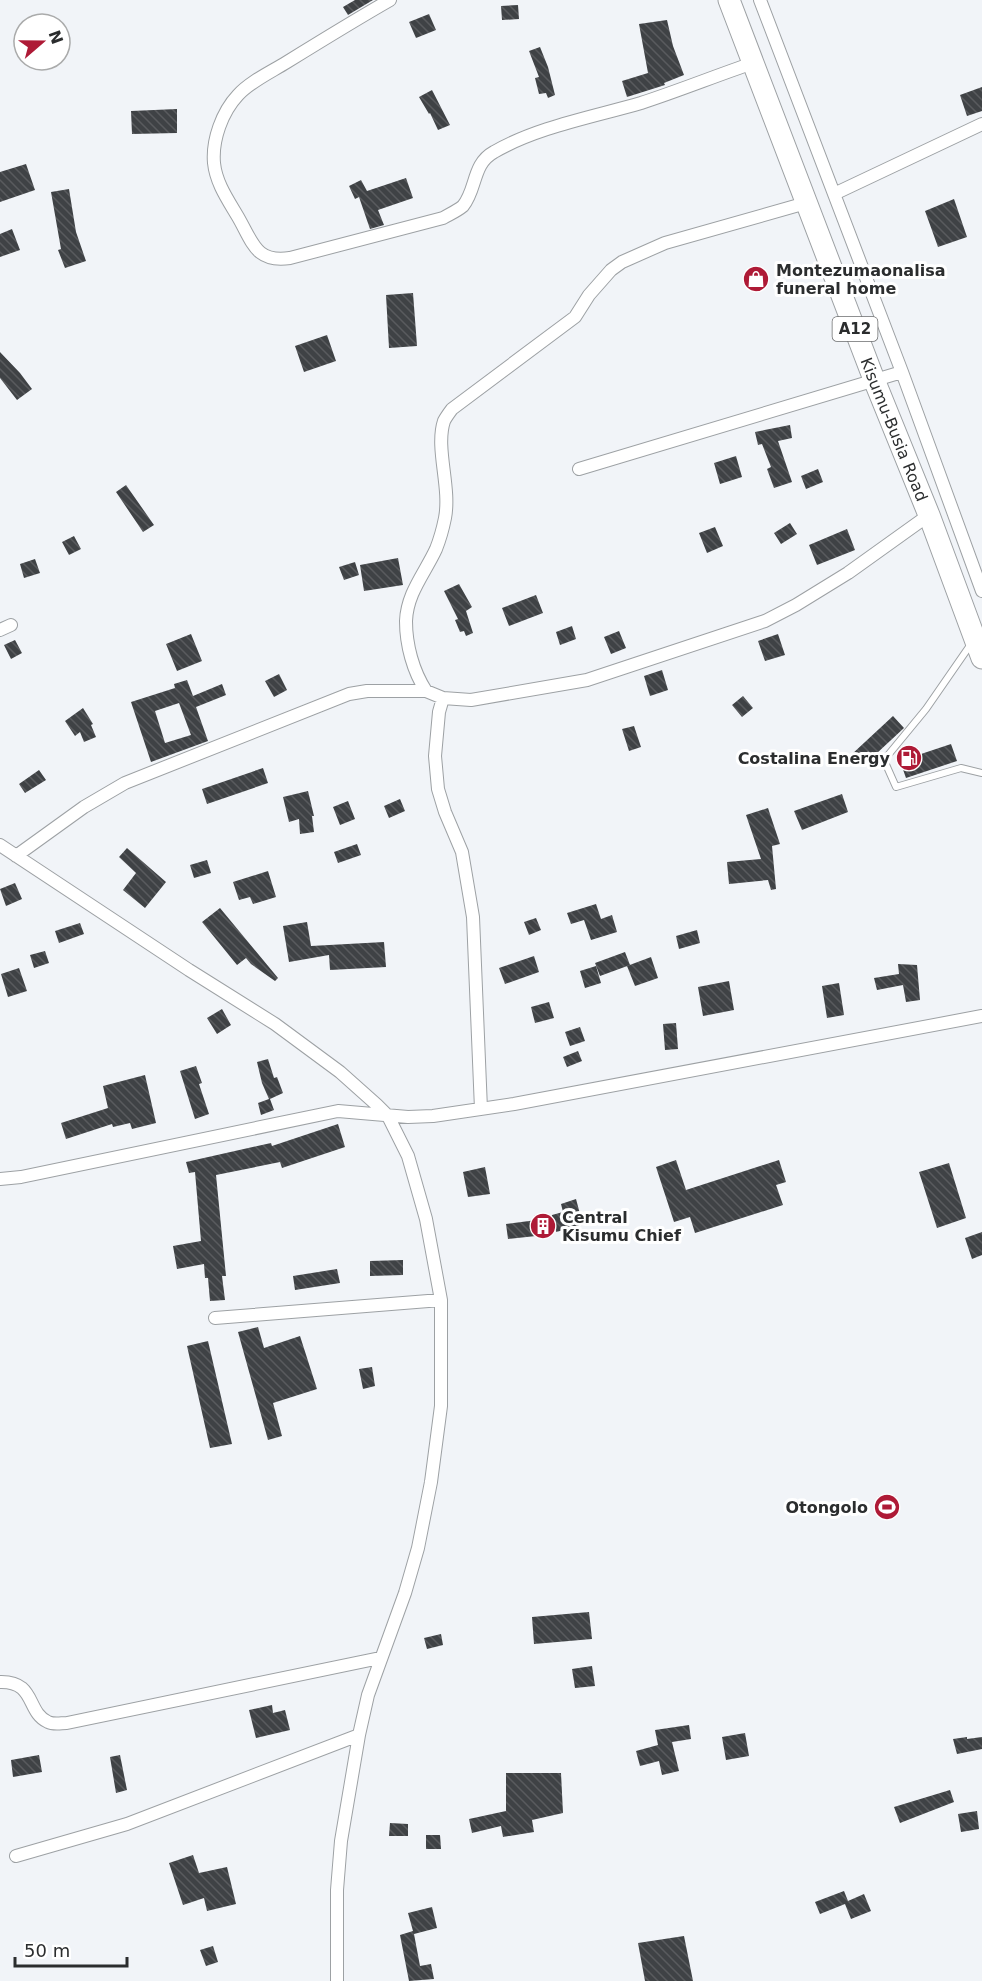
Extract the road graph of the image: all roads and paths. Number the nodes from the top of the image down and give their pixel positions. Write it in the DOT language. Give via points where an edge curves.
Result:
graph roads {
  1 [pos="390,0"];
  2 [pos="729,0"];
  3 [pos="760,0"];
  4 [pos="753,63"];
  5 [pos="982,124"];
  6 [pos="834,194"];
  7 [pos="806,203"];
  8 [pos="902,372"];
  9 [pos="875,381"];
  10 [pos="579,469"];
  11 [pos="928,515"];
  12 [pos="982,591"];
  13 [pos="978,649"];
  14 [pos="426,691"];
  15 [pos="443,698"];
  16 [pos="982,773"];
  17 [pos="0,845"];
  18 [pos="16,856"];
  19 [pos="982,1016"];
  20 [pos="481,1109"];
  21 [pos="387,1116"];
  22 [pos="0,1179"];
  23 [pos="441,1300"];
  24 [pos="215,1318"];
  25 [pos="380,1658"];
  26 [pos="0,1682"];
  27 [pos="359,1735"];
  28 [pos="16,1856"];
  29 [pos="337,1981"];
  1 -- 4 [label="street" via="260,78 238,94 223,116 217,136 216,173 256,248 265,257 290,258 443,218 465,204 482,161 506,146"];
  2 -- 4 [label="highway, Kisumu-Busia Road / A12"];
  3 -- 6 [label="street"];
  4 -- 7 [label="highway, Kisumu-Busia Road / A12"];
  5 -- 6 [label="street"];
  6 -- 8 [label="street"];
  7 -- 9 [label="highway, Kisumu-Busia Road / A12"];
  7 -- 14 [label="street" via="666,243 622,262 611,270 575,317 452,409 444,420 442,433 445,518 436,548 411,596 406,620 417,678"];
  8 -- 9 [label="street"];
  8 -- 12 [label="street"];
  9 -- 10 [label="street"];
  9 -- 11 [label="highway, Kisumu-Busia Road / A12"];
  11 -- 13 [label="highway, Kisumu-Busia Road / A12"];
  11 -- 15 [label="street" via="848,573 765,621 587,680 471,700"];
  13 -- 16 [label="lane" via="884,760 896,787 961,768"];
  14 -- 15 [label="street"];
  14 -- 18 [label="street" via="349,694 125,783"];
  15 -- 20 [label="street" via="435,756 438,789 462,852 473,917"];
  17 -- 18 [label="street"];
  18 -- 21 [label="street" via="275,1024 340,1072"];
  19 -- 20 [label="street"];
  20 -- 21 [label="street" via="433,1116"];
  21 -- 22 [label="street" via="338,1111"];
  21 -- 23 [label="street" via="408,1156 426,1219"];
  23 -- 24 [label="street"];
  23 -- 25 [label="street" via="441,1406 431,1482 415,1559"];
  25 -- 26 [label="street" via="67,1723 48,1722 24,1689"];
  25 -- 27 [label="street"];
  27 -- 28 [label="street" via="127,1824"];
  27 -- 29 [label="street" via="339,1860"];
}
